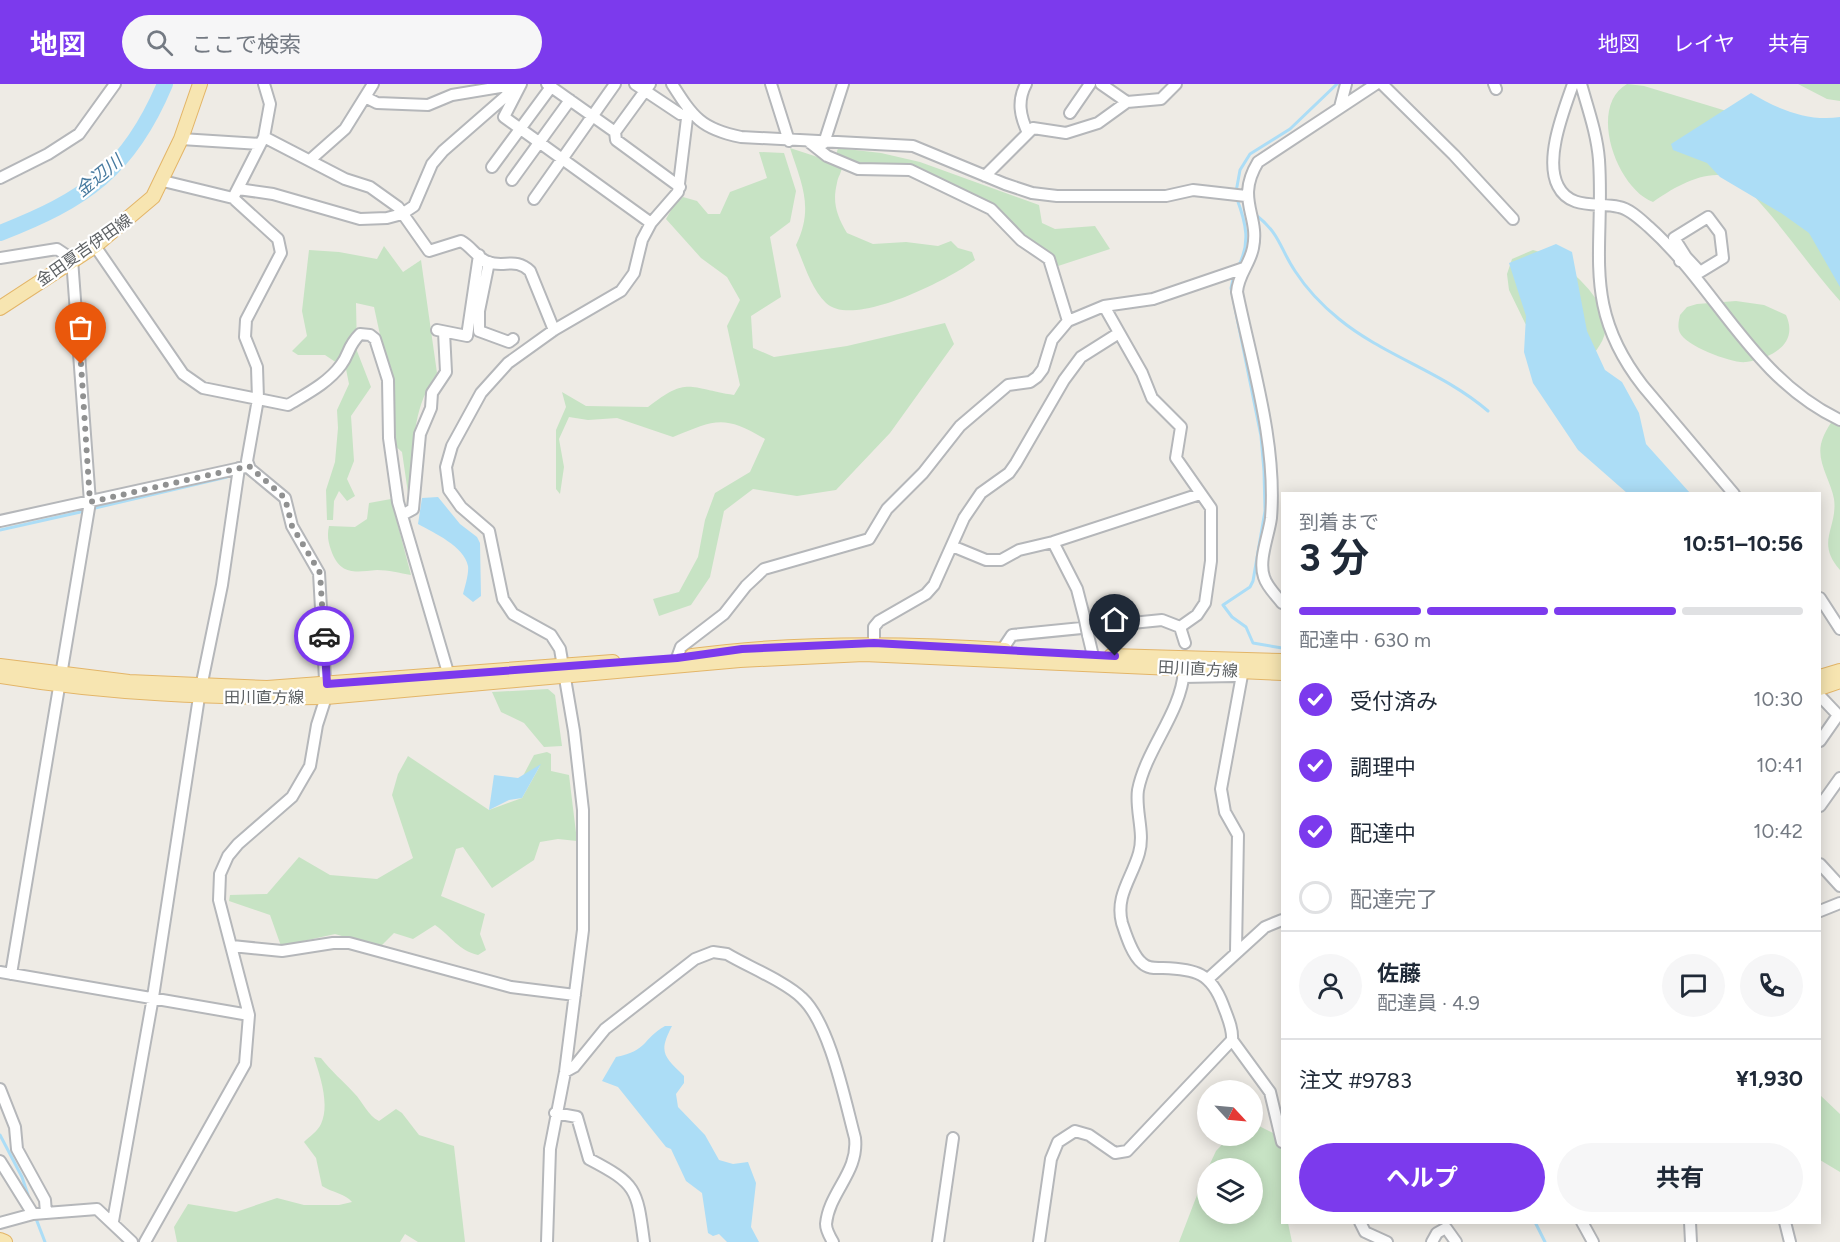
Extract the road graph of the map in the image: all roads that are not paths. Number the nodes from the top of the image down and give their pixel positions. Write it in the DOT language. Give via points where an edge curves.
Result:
graph roads {
  1 [pos="116,84"];
  2 [pos="200,84"];
  3 [pos="264,84"];
  4 [pos="373,84"];
  5 [pos="515,84"];
  6 [pos="615,84"];
  7 [pos="672,84"];
  8 [pos="771,84"];
  9 [pos="843,84"];
  10 [pos="1026,84"];
  11 [pos="1090,84"];
  12 [pos="1101,84"];
  13 [pos="1176,84"];
  14 [pos="1346,84"];
  15 [pos="1383,84"];
  16 [pos="1573,84"];
  17 [pos="1581,84"];
  18 [pos="549,85"];
  19 [pos="643,86"];
  20 [pos="1370,86"];
  21 [pos="365,97"];
  22 [pos="570,100"];
  23 [pos="1127,102"];
  24 [pos="1340,107"];
  25 [pos="684,112"];
  26 [pos="1070,113"];
  27 [pos="592,116"];
  28 [pos="519,129"];
  29 [pos="615,132"];
  30 [pos="1028,133"];
  31 [pos="181,140"];
  32 [pos="262,140"];
  33 [pos="789,141"];
  34 [pos="808,141"];
  35 [pos="824,142"];
  36 [pos="539,143"];
  37 [pos="310,160"];
  38 [pos="562,160"];
  39 [pos="492,167"];
  40 [pos="985,176"];
  41 [pos="0,178"];
  42 [pos="512,180"];
  43 [pos="163,181"];
  44 [pos="680,187"];
  45 [pos="235,193"];
  46 [pos="1244,196"];
  47 [pos="534,199"];
  48 [pos="1599,205"];
  49 [pos="402,214"];
  50 [pos="1513,219"];
  51 [pos="651,223"];
  52 [pos="95,246"];
  53 [pos="479,255"];
  54 [pos="0,258"];
  55 [pos="72,259"];
  56 [pos="1683,259"];
  57 [pos="489,262"];
  58 [pos="1244,268"];
  59 [pos="1104,306"];
  60 [pos="0,308"];
  61 [pos="1068,321"];
  62 [pos="554,330"];
  63 [pos="1119,333"];
  64 [pos="513,339"];
  65 [pos="258,399"];
  66 [pos="1840,420"];
  67 [pos="246,468"];
  68 [pos="1732,492"];
  69 [pos="1200,494"];
  70 [pos="90,502"];
  71 [pos="402,515"];
  72 [pos="0,521"];
  73 [pos="1053,542"];
  74 [pos="952,546"];
  75 [pos="1821,600"];
  76 [pos="1281,602"];
  77 [pos="1180,627"];
  78 [pos="1840,629"];
  79 [pos="874,643"];
  80 [pos="1185,643"];
  81 [pos="1002,650"];
  82 [pos="1093,656"];
  83 [pos="677,658"];
  84 [pos="1281,662"];
  85 [pos="0,666"];
  86 [pos="564,671"];
  87 [pos="1840,671"];
  88 [pos="1281,673"];
  89 [pos="1242,675"];
  90 [pos="0,676"];
  91 [pos="449,676"];
  92 [pos="1821,677"];
  93 [pos="1281,679"];
  94 [pos="59,681"];
  95 [pos="1840,681"];
  96 [pos="1821,688"];
  97 [pos="327,690"];
  98 [pos="201,692"];
  99 [pos="1821,697"];
  100 [pos="1821,740"];
  101 [pos="1840,778"];
  102 [pos="1821,805"];
  103 [pos="1821,865"];
  104 [pos="1839,884"];
  105 [pos="1840,903"];
  106 [pos="1821,911"];
  107 [pos="1281,920"];
  108 [pos="232,946"];
  109 [pos="1236,951"];
  110 [pos="5,973"];
  111 [pos="1209,978"];
  112 [pos="575,995"];
  113 [pos="153,997"];
  114 [pos="249,1015"];
  115 [pos="1232,1040"];
  116 [pos="565,1072"];
  117 [pos="0,1089"];
  118 [pos="555,1113"];
  119 [pos="953,1138"];
  120 [pos="1281,1138"];
  121 [pos="0,1161"];
  122 [pos="46,1213"];
  123 [pos="33,1214"];
  124 [pos="113,1221"];
  125 [pos="0,1223"];
  126 [pos="1361,1224"];
  127 [pos="1583,1224"];
  128 [pos="1690,1224"];
  129 [pos="1786,1224"];
  130 [pos="0,1240"];
  131 [pos="5,1242"];
  132 [pos="132,1242"];
  133 [pos="145,1242"];
  134 [pos="547,1242"];
  135 [pos="644,1242"];
  136 [pos="833,1242"];
  137 [pos="938,1242"];
  138 [pos="1039,1242"];
  139 [pos="1387,1242"];
  140 [pos="1432,1242"];
  141 [pos="1456,1242"];
  142 [pos="1593,1242"];
  143 [pos="1691,1242"];
  144 [pos="1790,1242"];
  1 -- 41 [label="street" via="78,134"];
  2 -- 31 [label="main road, 金田夏吉伊田線"];
  3 -- 32 [label="street" via="270,104"];
  4 -- 21 [label="street"];
  5 -- 21 [label="street" via="452,95 428,105 377,103"];
  5 -- 28 [label="street" via="504,117"];
  5 -- 49 [label="street" via="438,158 414,206"];
  6 -- 27 [label="street"];
  7 -- 25 [label="street"];
  8 -- 33 [label="street"];
  9 -- 35 [label="street"];
  10 -- 30 [label="street" via="1020,95 1020,109"];
  11 -- 26 [label="street"];
  12 -- 23 [label="street"];
  13 -- 23 [label="street" via="1161,99"];
  14 -- 24 [label="street"];
  15 -- 50 [label="street"];
  16 -- 48 [label="street" via="1560,119 1555,151 1557,184 1576,203"];
  17 -- 48 [label="street" via="1596,139"];
  18 -- 22 [label="street"];
  18 -- 28 [label="street"];
  19 -- 25 [label="street"];
  19 -- 29 [label="street"];
  20 -- 24 [label="street"];
  21 -- 37 [label="street" via="345,129"];
  22 -- 27 [label="street"];
  22 -- 36 [label="street"];
  23 -- 30 [label="street" via="1098,123 1066,133 1039,128"];
  24 -- 46 [label="street" via="1258,162"];
  25 -- 33 [label="street" via="718,132"];
  25 -- 44 [label="street"];
  27 -- 29 [label="street"];
  27 -- 38 [label="street"];
  28 -- 36 [label="street"];
  28 -- 39 [label="street"];
  29 -- 44 [label="street" via="616,140"];
  30 -- 40 [label="street"];
  31 -- 32 [label="street"];
  31 -- 43 [label="main road, 金田夏吉伊田線"];
  32 -- 37 [label="street"];
  32 -- 45 [label="street"];
  33 -- 34 [label="street"];
  34 -- 35 [label="street"];
  34 -- 61 [label="street" via="827,156 858,169 910,170 992,209 1021,240 1050,259"];
  35 -- 40 [label="street" via="914,146"];
  36 -- 38 [label="street"];
  36 -- 42 [label="street"];
  37 -- 49 [label="street" via="370,187"];
  38 -- 47 [label="street"];
  38 -- 51 [label="street"];
  40 -- 46 [label="street" via="1032,193 1057,196 1166,196 1192,190"];
  43 -- 45 [label="street"];
  43 -- 52 [label="main road, 金田夏吉伊田線" via="139,212"];
  44 -- 51 [label="street"];
  45 -- 49 [label="street" via="273,194 360,219"];
  45 -- 65 [label="street" via="281,246 246,320 244,336 257,367"];
  46 -- 58 [label="street" via="1254,245"];
  48 -- 56 [label="street" via="1622,207 1641,219"];
  48 -- 68 [label="street" via="1598,265 1610,333 1630,370"];
  49 -- 53 [label="street" via="429,251 461,241"];
  51 -- 62 [label="street" via="642,240 634,273 621,291"];
  52 -- 55 [label="main road, 金田夏吉伊田線"];
  52 -- 65 [label="street" via="183,374 203,388"];
  53 -- 57 [label="street"];
  53 -- 71 [label="street" via="467,336 441,331 446,372 432,393 431,408 420,434 413,509"];
  54 -- 55 [label="street" via="57,249"];
  55 -- 60 [label="main road, 金田夏吉伊田線"];
  55 -- 70 [label="street"];
  56 -- 56 [label="street" via="1700,272 1723,258 1720,233 1708,217 1674,238"];
  56 -- 66 [label="street" via="1738,334 1785,384 1816,408"];
  57 -- 62 [label="street" via="517,262 530,271"];
  57 -- 64 [label="street" via="479,331 509,342"];
  58 -- 59 [label="street" via="1153,299"];
  58 -- 76 [label="street" via="1237,292 1270,466 1271,518 1262,570"];
  59 -- 61 [label="street"];
  59 -- 63 [label="street"];
  61 -- 83 [label="street" via="1052,340 1037,377 1008,385 960,426 888,509 869,539 764,569 724,614 681,647"];
  62 -- 86 [label="street" via="508,363 481,393 452,446 446,467 449,490 461,507 489,531 503,599 513,614 551,635 560,649"];
  63 -- 69 [label="street" via="1152,398 1181,427 1176,458"];
  63 -- 74 [label="street" via="1081,357 1009,473 981,493 972,505"];
  65 -- 67 [label="street"];
  65 -- 71 [label="street" via="288,405 323,383 342,364 349,345 360,334 375,339 388,380 389,438"];
  67 -- 70 [label="street"];
  67 -- 97 [label="street" via="285,498 292,526 320,573"];
  67 -- 98 [label="street"];
  69 -- 73 [label="street"];
  69 -- 77 [label="street" via="1211,508 1211,561 1205,603 1197,615"];
  70 -- 72 [label="street"];
  70 -- 94 [label="street"];
  71 -- 91 [label="street"];
  73 -- 74 [label="street" via="993,561"];
  73 -- 82 [label="street, bridge" via="1077,589"];
  74 -- 79 [label="street" via="934,585 926,594 879,621 874,627"];
  75 -- 78 [label="street"];
  77 -- 80 [label="street"];
  77 -- 81 [label="street" via="1162,620 1012,635"];
  79 -- 81 [label="main road, 田川直方線"];
  79 -- 83 [label="main road, 田川直方線" via="742,649"];
  81 -- 82 [label="main road, 田川直方線"];
  82 -- 84 [label="main road, 田川直方線"];
  83 -- 86 [label="main road, 田川直方線"];
  85 -- 94 [label="main road, 田川直方線"];
  86 -- 88 [label="main road, 田川直方線" via="864,654"];
  86 -- 91 [label="main road, 田川直方線"];
  86 -- 97 [label="main road, 田川直方線"];
  86 -- 112 [label="street" via="583,810 585,862 583,930"];
  87 -- 92 [label="main road"];
  89 -- 93 [label="street"];
  89 -- 109 [label="street" via="1221,789 1225,812 1238,835"];
  89 -- 111 [label="street" via="1183,674 1142,774 1138,793 1140,852 1123,888 1120,906 1135,956 1143,964 1182,969"];
  90 -- 94 [label="main road, 田川直方線"];
  91 -- 97 [label="main road, 田川直方線"];
  94 -- 98 [label="main road, 田川直方線"];
  94 -- 110 [label="street"];
  95 -- 96 [label="main road"];
  97 -- 98 [label="main road, 田川直方線"];
  97 -- 108 [label="street" via="310,766 292,797 238,844 220,874 219,900"];
  98 -- 113 [label="street"];
  99 -- 100 [label="street" via="1838,715"];
  101 -- 102 [label="street"];
  103 -- 104 [label="street"];
  105 -- 106 [label="street"];
  107 -- 109 [label="street" via="1265,927"];
  108 -- 112 [label="street" via="282,951 349,943 511,987"];
  108 -- 114 [label="street"];
  109 -- 111 [label="street"];
  110 -- 113 [label="street"];
  111 -- 115 [label="street" via="1219,993"];
  112 -- 116 [label="street"];
  113 -- 114 [label="street"];
  113 -- 124 [label="street"];
  114 -- 133 [label="street" via="245,1064"];
  115 -- 120 [label="street" via="1270,1092"];
  115 -- 138 [label="street" via="1127,1151 1115,1153 1089,1135 1075,1131 1058,1142 1051,1159"];
  116 -- 118 [label="street"];
  116 -- 136 [label="street" via="574,1067 605,1029 695,959 713,952 726,954 801,996 812,1008 831,1050 857,1152 826,1226"];
  117 -- 122 [label="street" via="15,1127 17,1149 45,1200"];
  118 -- 134 [label="street"];
  118 -- 135 [label="street" via="577,1117 589,1159 621,1176 636,1192"];
  119 -- 137 [label="street"];
  121 -- 123 [label="street"];
  122 -- 123 [label="street"];
  122 -- 124 [label="street" via="97,1209"];
  123 -- 125 [label="street"];
  124 -- 132 [label="street"];
  126 -- 139 [label="street" via="1365,1232"];
  127 -- 142 [label="street"];
  128 -- 143 [label="street"];
  129 -- 144 [label="street"];
  130 -- 131 [label="main road"];
  140 -- 141 [label="street" via="1446,1228"];
}
